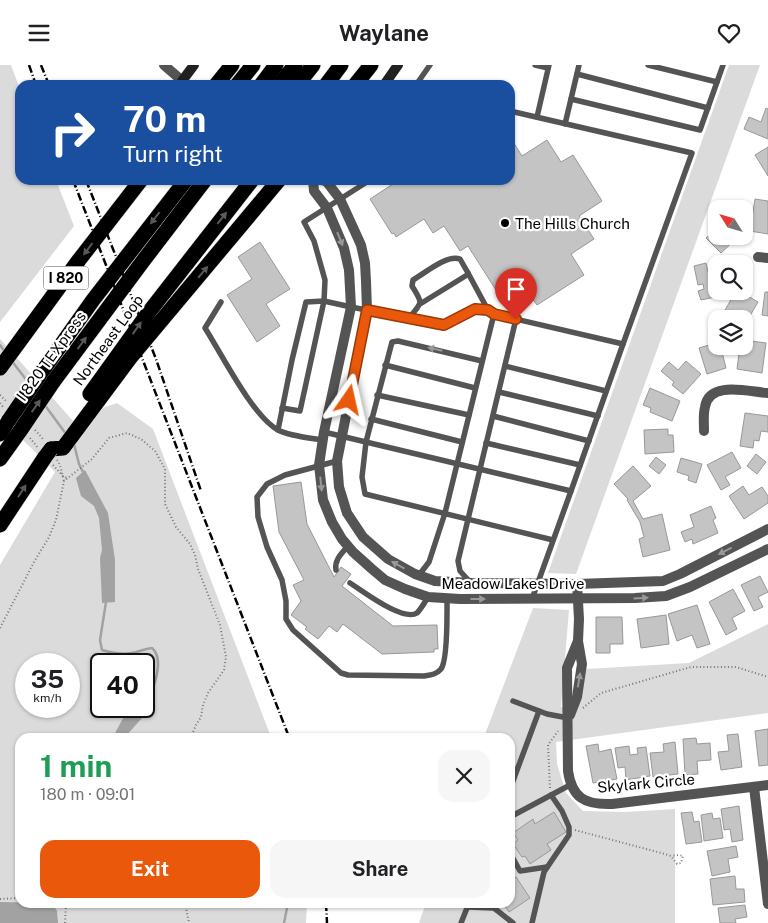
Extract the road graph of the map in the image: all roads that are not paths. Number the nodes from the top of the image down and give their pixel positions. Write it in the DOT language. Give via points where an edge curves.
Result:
graph roads {
  1 [pos="164,65"];
  2 [pos="194,65"];
  3 [pos="232,65"];
  4 [pos="254,65"];
  5 [pos="276,65"];
  6 [pos="295,65"];
  7 [pos="313,65"];
  8 [pos="341,65"];
  9 [pos="371,65"];
  10 [pos="398,65"];
  11 [pos="430,65"];
  12 [pos="535,65"];
  13 [pos="579,65"];
  14 [pos="648,65"];
  15 [pos="723,65"];
  16 [pos="549,67"];
  17 [pos="577,74"];
  18 [pos="181,80"];
  19 [pos="186,80"];
  20 [pos="220,80"];
  21 [pos="242,80"];
  22 [pos="265,80"];
  23 [pos="283,80"];
  24 [pos="301,80"];
  25 [pos="330,80"];
  26 [pos="359,80"];
  27 [pos="388,80"];
  28 [pos="420,80"];
  29 [pos="717,82"];
  30 [pos="571,99"];
  31 [pos="708,108"];
  32 [pos="515,112"];
  33 [pos="537,117"];
  34 [pos="565,123"];
  35 [pos="137,185"];
  36 [pos="182,185"];
  37 [pos="201,185"];
  38 [pos="248,185"];
  39 [pos="275,185"];
  40 [pos="313,185"];
  41 [pos="329,185"];
  42 [pos="362,185"];
  43 [pos="340,199"];
  44 [pos="327,208"];
  45 [pos="468,273"];
  46 [pos="324,301"];
  47 [pos="221,302"];
  48 [pos="420,305"];
  49 [pos="351,307"];
  50 [pos="367,310"];
  51 [pos="491,312"];
  52 [pos="409,318"];
  53 [pos="516,319"];
  54 [pos="623,344"];
  55 [pos="482,361"];
  56 [pos="385,365"];
  57 [pos="505,366"];
  58 [pos="0,368"];
  59 [pos="476,388"];
  60 [pos="606,391"];
  61 [pos="499,392"];
  62 [pos="768,393"];
  63 [pos="377,395"];
  64 [pos="282,408"];
  65 [pos="81,414"];
  66 [pos="469,415"];
  67 [pos="493,416"];
  68 [pos="598,416"];
  69 [pos="371,419"];
  70 [pos="19,425"];
  71 [pos="278,431"];
  72 [pos="704,431"];
  73 [pos="0,434"];
  74 [pos="323,436"];
  75 [pos="342,436"];
  76 [pos="589,441"];
  77 [pos="366,442"];
  78 [pos="462,442"];
  79 [pos="486,443"];
  80 [pos="0,459"];
  81 [pos="337,461"];
  82 [pos="457,464"];
  83 [pos="319,465"];
  84 [pos="580,465"];
  85 [pos="480,469"];
  86 [pos="571,491"];
  87 [pos="445,513"];
  88 [pos="468,519"];
  89 [pos="0,525"];
  90 [pos="768,529"];
  91 [pos="553,540"];
  92 [pos="348,546"];
  93 [pos="768,549"];
  94 [pos="336,570"];
  95 [pos="419,575"];
  96 [pos="350,583"];
  97 [pos="472,583"];
  98 [pos="537,584"];
  99 [pos="577,584"];
  100 [pos="428,597"];
  101 [pos="448,598"];
  102 [pos="578,598"];
  103 [pos="532,599"];
  104 [pos="513,701"];
  105 [pos="539,711"];
  106 [pos="568,718"];
  107 [pos="515,776"];
  108 [pos="570,785"];
  109 [pos="768,785"];
  110 [pos="754,787"];
  111 [pos="551,795"];
  112 [pos="515,814"];
  113 [pos="515,862"];
  114 [pos="547,867"];
  115 [pos="768,904"];
  116 [pos="468,908"];
  117 [pos="494,908"];
  118 [pos="461,923"];
  119 [pos="513,923"];
  120 [pos="532,923"];
  1 -- 18 [label="street"];
  2 -- 19 [label="main road"];
  3 -- 20 [label="highway"];
  4 -- 21 [label="highway"];
  5 -- 22 [label="highway"];
  6 -- 23 [label="highway"];
  7 -- 24 [label="highway"];
  8 -- 25 [label="highway"];
  9 -- 26 [label="highway"];
  10 -- 27 [label="main road"];
  11 -- 28 [label="lane"];
  12 -- 16 [label="lane"];
  13 -- 17 [label="lane"];
  14 -- 29 [label="lane"];
  15 -- 29 [label="lane"];
  16 -- 33 [label="lane"];
  17 -- 30 [label="lane"];
  17 -- 31 [label="lane"];
  29 -- 31 [label="lane"];
  30 -- 31 [label="lane" via="700,130"];
  30 -- 34 [label="lane"];
  32 -- 33 [label="lane"];
  33 -- 34 [label="lane"];
  34 -- 54 [label="lane" via="692,153"];
  35 -- 58 [label="highway, I 820, one-way"];
  36 -- 70 [label="highway, I 820 TEXpress, one-way, bridge" via="104,285 39,376"];
  70 -- 37 [label="highway, I 820 TEXpress, one-way, bridge"];
  65 -- 38 [label="highway, Northeast Loop, one-way" via="146,315"];
  65 -- 39 [label="highway, one-way"];
  40 -- 44 [label="street, Meadow Lakes Drive" via="314,191"];
  41 -- 43 [label="street, Meadow Lakes Drive"];
  42 -- 43 [label="lane"];
  43 -- 44 [label="lane"];
  43 -- 50 [label="street, Meadow Lakes Drive" via="365,263"];
  44 -- 46 [label="lane" via="304,222 314,241 325,280"];
  44 -- 49 [label="street, Meadow Lakes Drive, one-way" via="344,248"];
  45 -- 48 [label="lane"];
  45 -- 48 [label="lane" via="460,259 450,258 413,280 412,286"];
  45 -- 51 [label="lane"];
  46 -- 49 [label="lane"];
  46 -- 64 [label="lane" via="306,302"];
  46 -- 64 [label="lane" via="300,411"];
  47 -- 71 [label="lane" via="205,328 254,406"];
  48 -- 52 [label="lane"];
  49 -- 50 [label="lane"];
  49 -- 74 [label="street, Meadow Lakes Drive"];
  50 -- 52 [label="lane"];
  50 -- 75 [label="street, Meadow Lakes Drive"];
  51 -- 52 [label="lane" via="475,309 444,325"];
  51 -- 53 [label="lane"];
  51 -- 55 [label="lane"];
  53 -- 54 [label="lane"];
  53 -- 57 [label="lane"];
  54 -- 60 [label="lane"];
  55 -- 56 [label="lane, one-way" via="395,341 390,346"];
  55 -- 59 [label="lane"];
  56 -- 59 [label="lane"];
  56 -- 63 [label="lane"];
  57 -- 60 [label="lane"];
  57 -- 61 [label="lane"];
  59 -- 66 [label="lane"];
  60 -- 68 [label="lane"];
  61 -- 67 [label="lane"];
  61 -- 68 [label="lane"];
  62 -- 72 [label="street" via="725,389 714,392 708,396 704,406"];
  63 -- 66 [label="lane"];
  63 -- 69 [label="lane"];
  64 -- 71 [label="lane"];
  89 -- 65 [label="highway, Northeast Loop, one-way" via="47,452"];
  66 -- 78 [label="lane"];
  67 -- 76 [label="lane"];
  67 -- 79 [label="lane"];
  68 -- 76 [label="lane"];
  69 -- 77 [label="lane"];
  69 -- 78 [label="lane"];
  70 -- 73 [label="highway, I 820 TEXpress"];
  70 -- 80 [label="highway, I 820 TEXpress"];
  71 -- 74 [label="lane"];
  74 -- 75 [label="lane"];
  74 -- 83 [label="street, Meadow Lakes Drive"];
  75 -- 77 [label="lane"];
  75 -- 81 [label="street, Meadow Lakes Drive"];
  76 -- 84 [label="lane"];
  77 -- 82 [label="lane"];
  77 -- 87 [label="lane" via="362,477 366,494"];
  78 -- 82 [label="lane"];
  79 -- 84 [label="lane"];
  79 -- 85 [label="lane"];
  81 -- 83 [label="lane"];
  95 -- 81 [label="street, Meadow Lakes Drive, one-way" via="388,559 362,535 347,513 339,487"];
  82 -- 85 [label="lane"];
  82 -- 87 [label="lane"];
  83 -- 92 [label="street, Meadow Lakes Drive, one-way" via="323,500 332,522"];
  83 -- 101 [label="lane" via="267,484 256,497 267,547 282,580 286,619 293,630 341,673 423,677 442,668"];
  84 -- 86 [label="lane"];
  85 -- 86 [label="lane"];
  85 -- 88 [label="lane"];
  86 -- 91 [label="lane"];
  87 -- 88 [label="lane"];
  87 -- 95 [label="lane" via="430,562"];
  88 -- 91 [label="lane"];
  88 -- 97 [label="lane" via="458,561 460,571"];
  90 -- 99 [label="street, Meadow Lakes Drive, one-way" via="664,581"];
  91 -- 98 [label="lane"];
  92 -- 94 [label="lane" via="338,557"];
  92 -- 100 [label="street, Meadow Lakes Drive" via="385,579"];
  102 -- 93 [label="street, Meadow Lakes Drive, one-way" via="666,596"];
  95 -- 97 [label="street, Meadow Lakes Drive" via="435,581"];
  96 -- 100 [label="lane" via="404,614 418,612"];
  97 -- 98 [label="street, Meadow Lakes Drive"];
  98 -- 99 [label="street, Meadow Lakes Drive"];
  98 -- 103 [label="lane"];
  99 -- 102 [label="street"];
  100 -- 101 [label="street, Meadow Lakes Drive"];
  101 -- 103 [label="street, Meadow Lakes Drive, one-way"];
  102 -- 103 [label="street, Meadow Lakes Drive"];
  102 -- 106 [label="street" via="578,641 582,664 577,697"];
  104 -- 105 [label="lane"];
  105 -- 106 [label="lane"];
  105 -- 107 [label="lane"];
  106 -- 108 [label="street"];
  108 -- 110 [label="street, Skylark Circle" via="582,799 602,804"];
  108 -- 111 [label="lane"];
  109 -- 110 [label="street, Skylark Circle"];
  110 -- 115 [label="street"];
  111 -- 112 [label="lane"];
  111 -- 114 [label="lane" via="562,811 569,835"];
  113 -- 114 [label="lane" via="520,871"];
  114 -- 120 [label="lane"];
  116 -- 118 [label="lane"];
  117 -- 119 [label="lane"];
}
